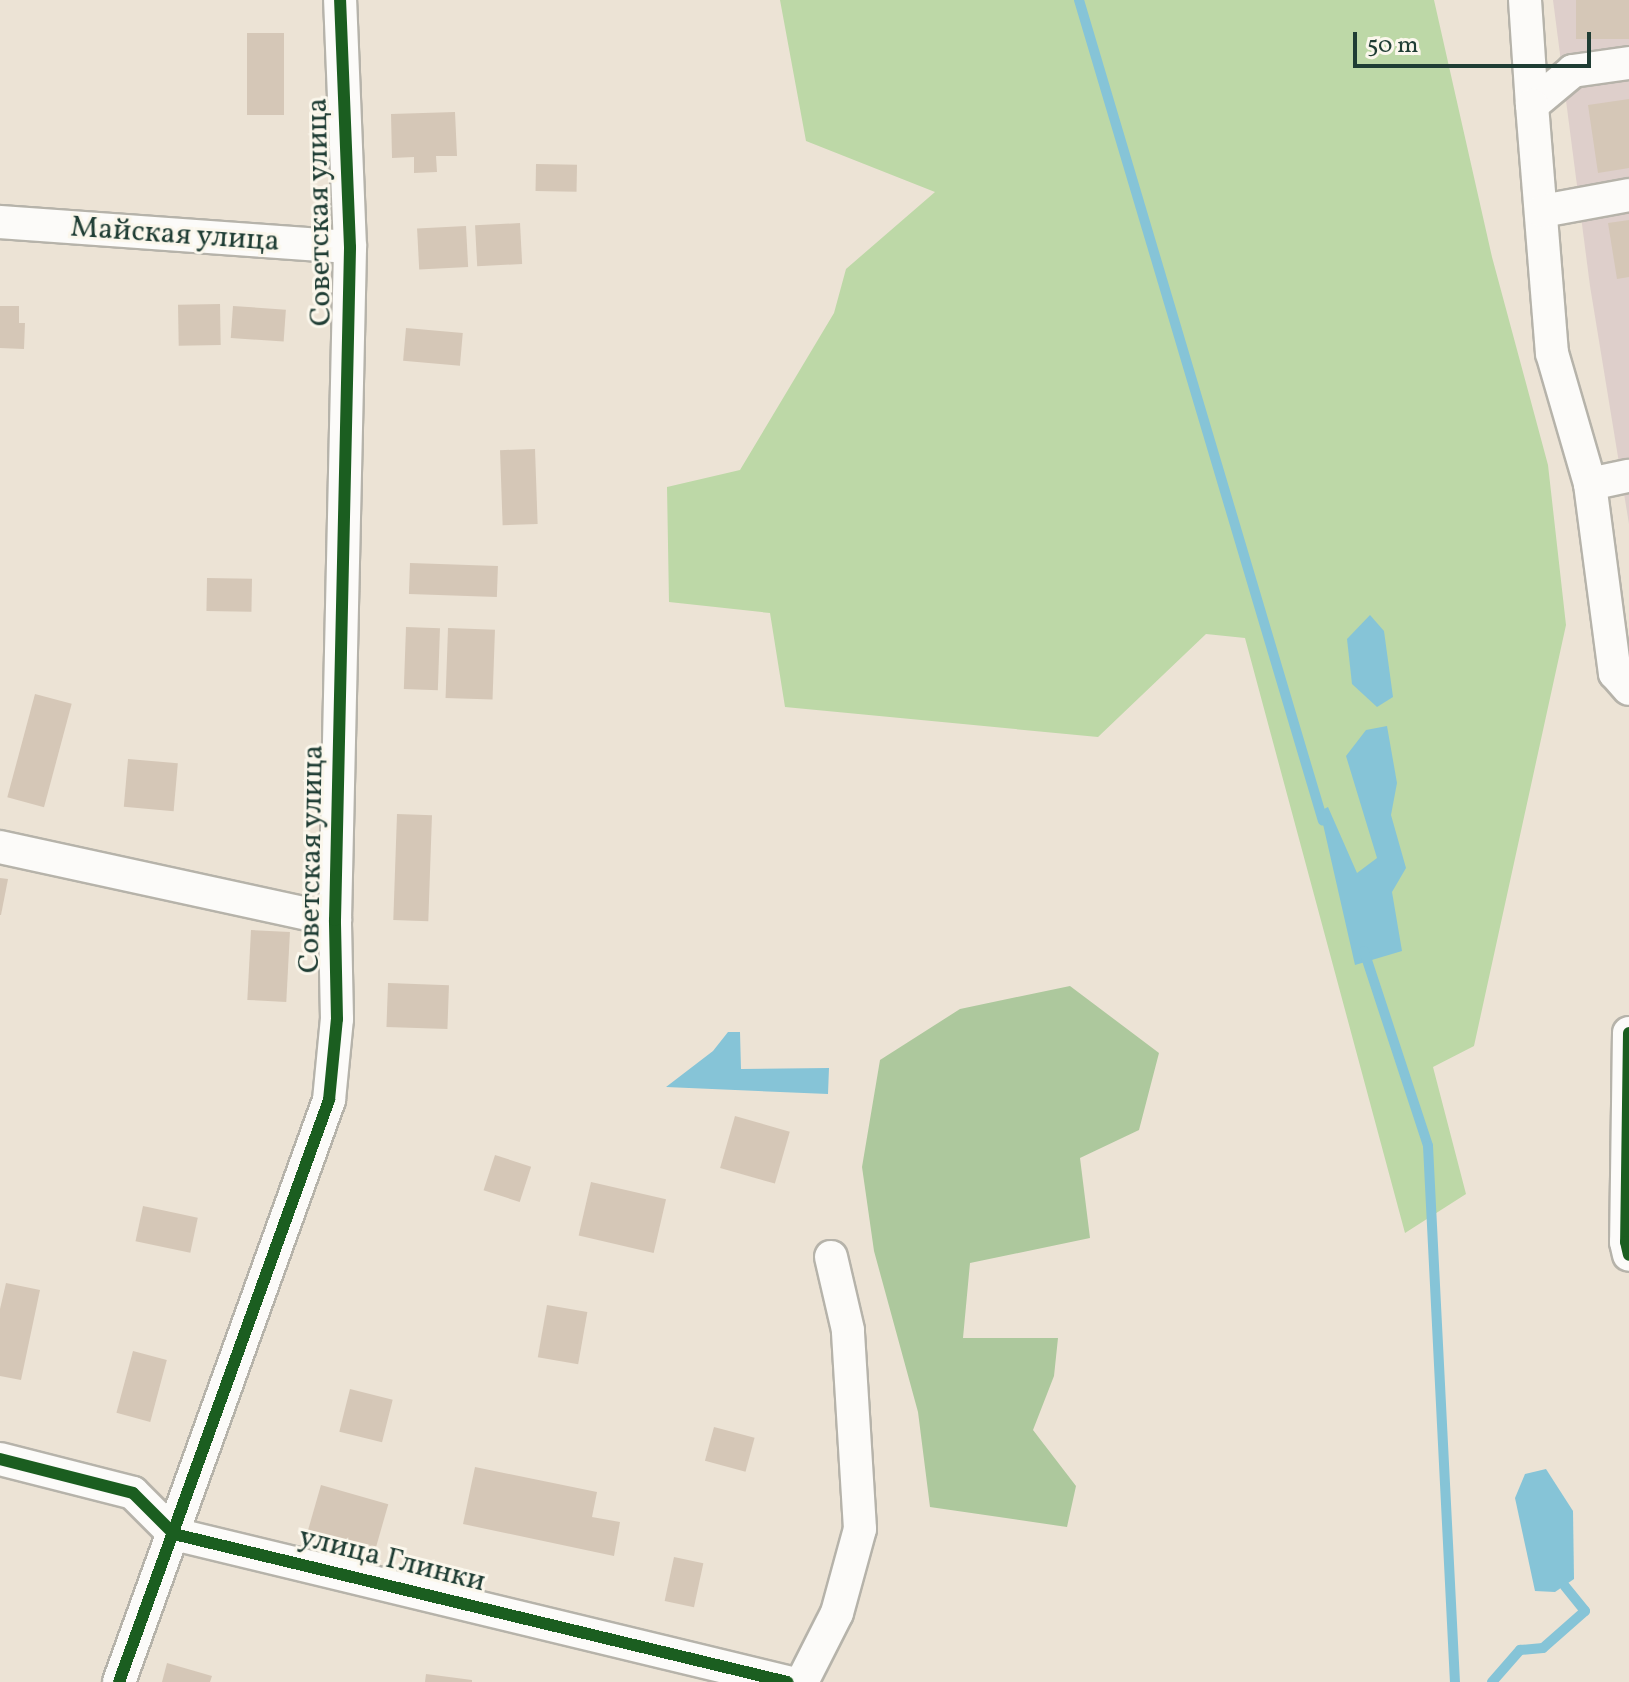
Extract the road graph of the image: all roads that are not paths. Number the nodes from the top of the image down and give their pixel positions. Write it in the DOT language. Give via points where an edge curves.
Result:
graph roads {
  1 [pos="340,0"];
  2 [pos="1525,0"];
  3 [pos="1629,63"];
  4 [pos="1532,105"];
  5 [pos="1629,195"];
  6 [pos="1542,211"];
  7 [pos="0,222"];
  8 [pos="350,247"];
  9 [pos="1629,476"];
  10 [pos="1590,484"];
  11 [pos="1629,689"];
  12 [pos="0,847"];
  13 [pos="335,920"];
  14 [pos="1629,1033"];
  15 [pos="1628,1247"];
  16 [pos="831,1257"];
  17 [pos="0,1459"];
  18 [pos="174,1534"];
  19 [pos="119,1682"];
  20 [pos="787,1682"];
  21 [pos="802,1682"];
  1 -- 8 [label="street, Советская улица"];
  2 -- 4 [label="street"];
  3 -- 4 [label="street" via="1573,71"];
  4 -- 6 [label="street"];
  5 -- 6 [label="street"];
  6 -- 10 [label="street" via="1552,353"];
  7 -- 8 [label="street, Майская улица"];
  8 -- 13 [label="street, Советская улица"];
  9 -- 10 [label="street"];
  10 -- 11 [label="street" via="1615,673"];
  12 -- 13 [label="street"];
  13 -- 18 [label="street, Советская улица" via="337,1019 329,1100"];
  14 -- 15 [label="street"];
  16 -- 21 [label="street" via="848,1330 860,1529 837,1613"];
  17 -- 18 [label="street" via="133,1493"];
  18 -- 19 [label="street, Советская улица"];
  18 -- 20 [label="street, улица Глинки"];
}
